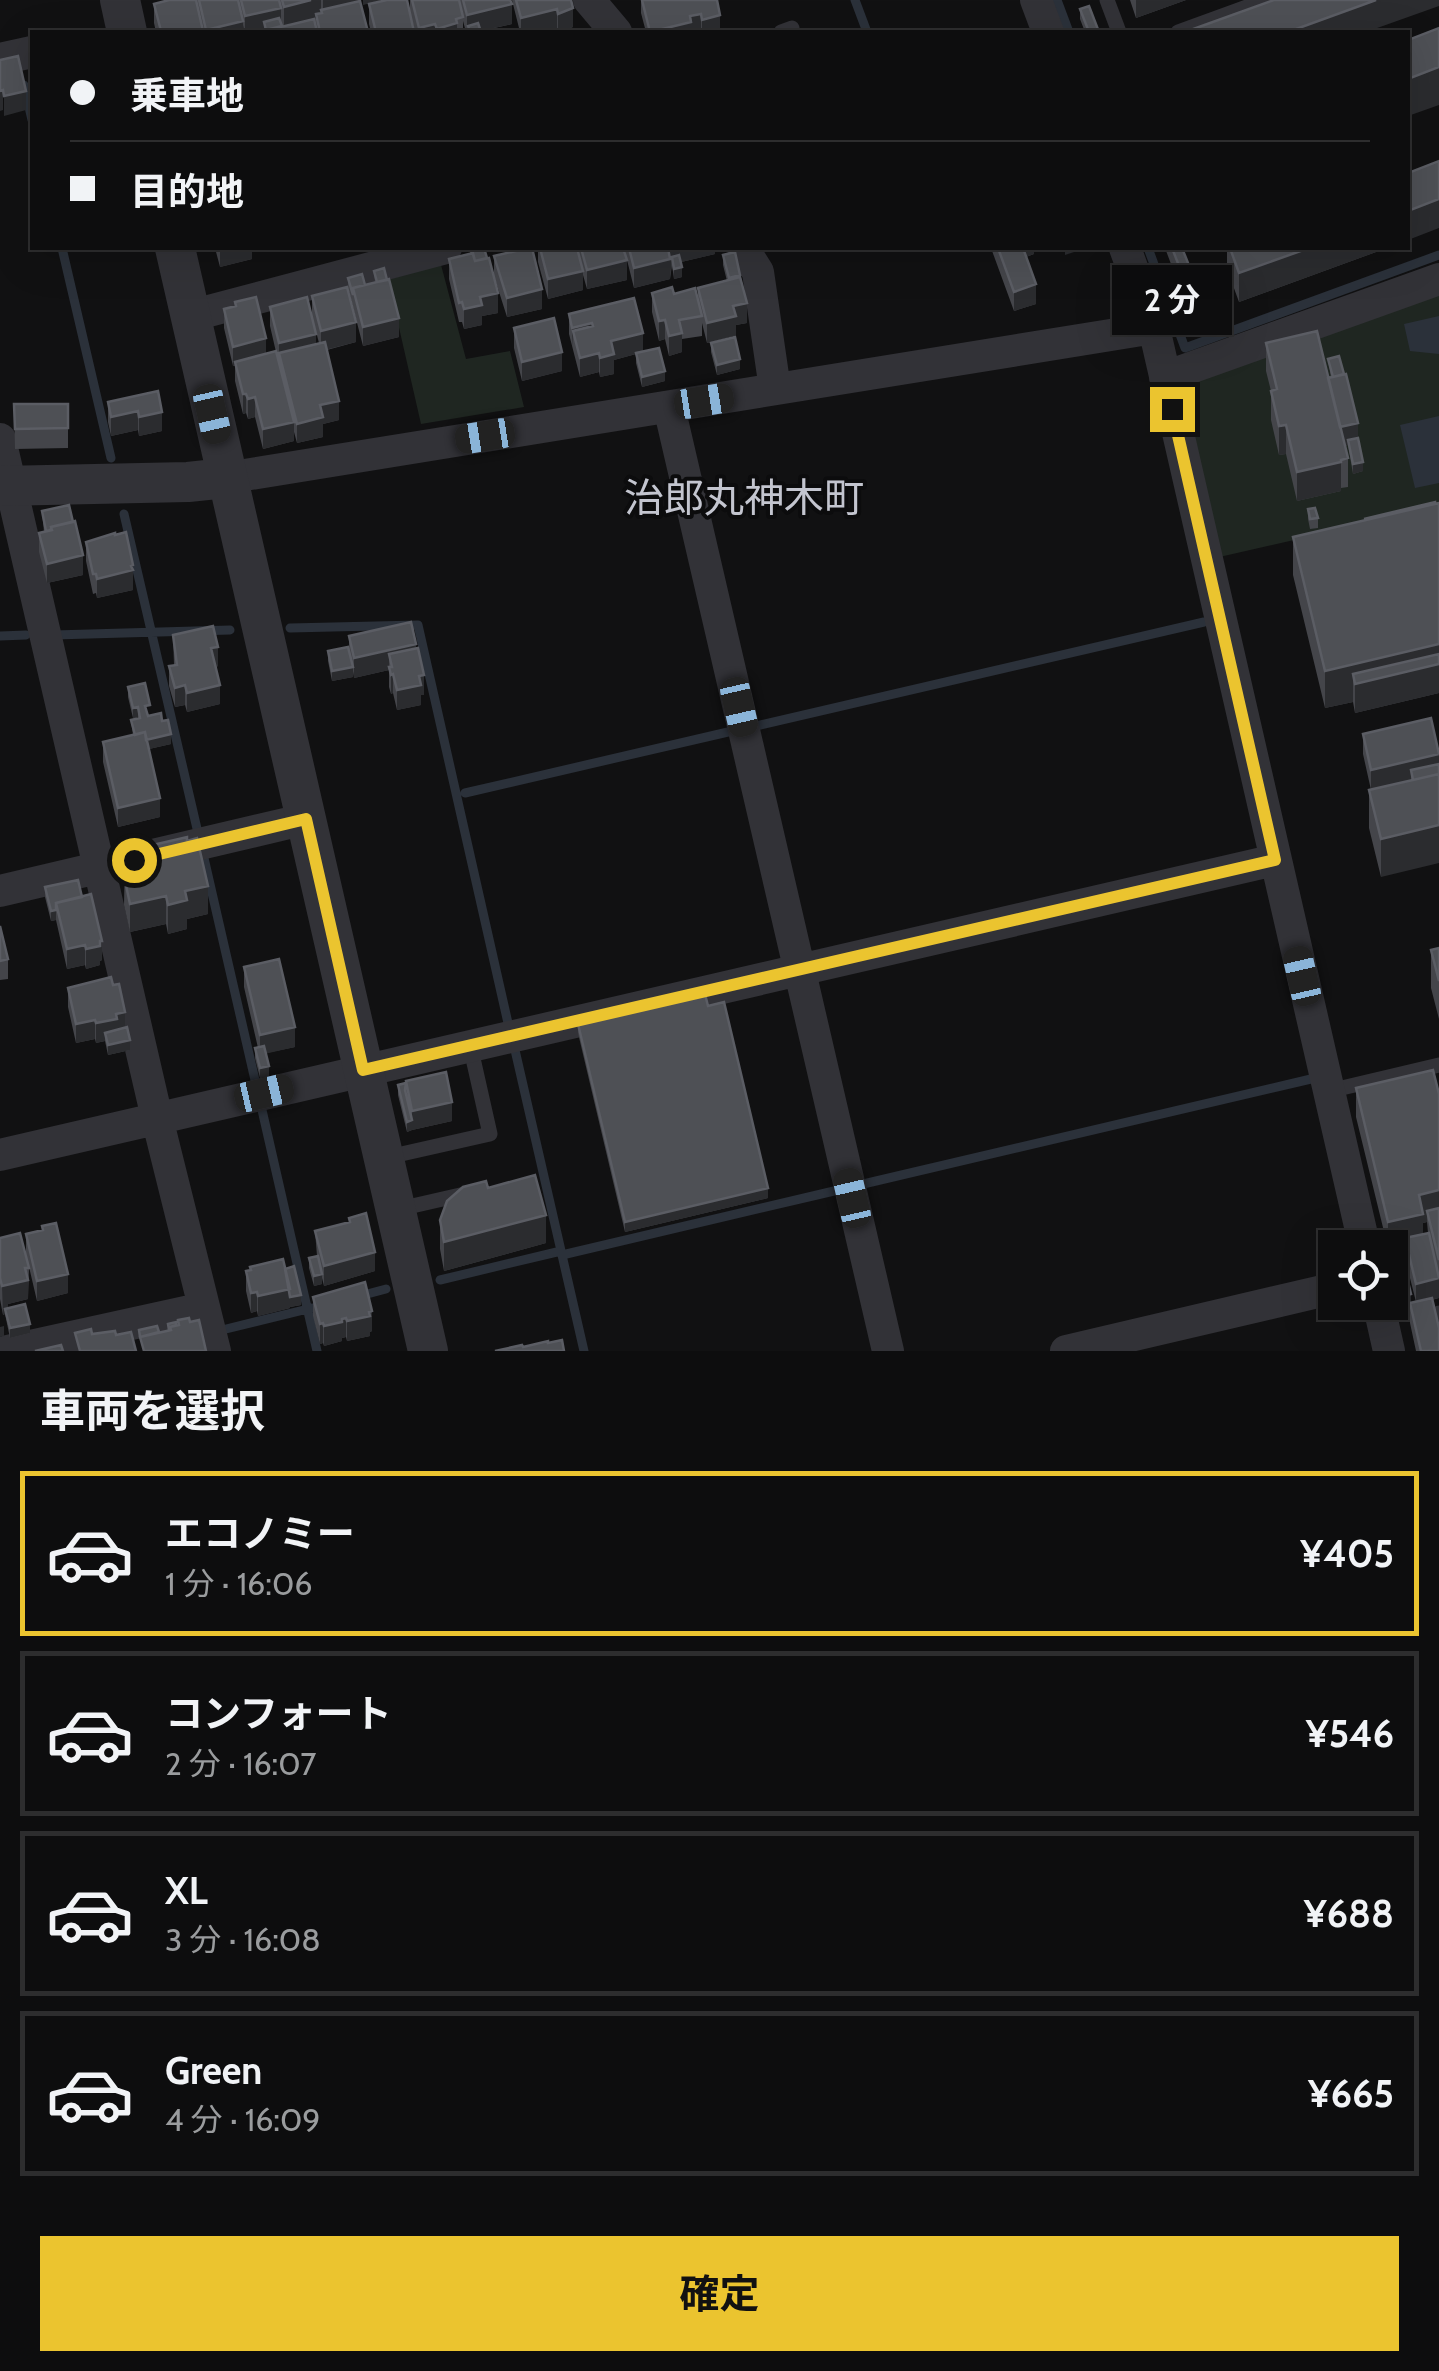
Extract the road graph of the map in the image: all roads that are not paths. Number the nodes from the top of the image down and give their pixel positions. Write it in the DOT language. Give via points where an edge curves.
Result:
graph roads {
  1 [pos="589,0"];
  2 [pos="1036,0"];
  3 [pos="1107,0"];
  4 [pos="1266,0"];
  5 [pos="614,30"];
  6 [pos="1047,30"];
  7 [pos="1118,30"];
  8 [pos="1184,30"];
  9 [pos="30,52"];
  10 [pos="0,60"];
  11 [pos="175,250"];
  12 [pos="438,250"];
  13 [pos="744,250"];
  14 [pos="1126,250"];
  15 [pos="1439,279"];
  16 [pos="190,316"];
  17 [pos="1154,328"];
  18 [pos="1165,377"];
  19 [pos="775,390"];
  20 [pos="669,406"];
  21 [pos="0,439"];
  22 [pos="226,478"];
  23 [pos="6,486"];
  24 [pos="306,819"];
  25 [pos="1275,860"];
  26 [pos="100,868"];
  27 [pos="0,891"];
  28 [pos="800,970"];
  29 [pos="470,1045"];
  30 [pos="1439,1065"];
  31 [pos="363,1070"];
  32 [pos="1329,1091"];
  33 [pos="157,1118"];
  34 [pos="0,1154"];
  35 [pos="383,1158"];
  36 [pos="489,1188"];
  37 [pos="395,1210"];
  38 [pos="1361,1230"];
  39 [pos="1318,1292"];
  40 [pos="204,1308"];
  41 [pos="1382,1320"];
  42 [pos="8,1351"];
  43 [pos="215,1351"];
  44 [pos="428,1351"];
  45 [pos="888,1351"];
  46 [pos="1066,1351"];
  47 [pos="1390,1351"];
  1 -- 5 [label="street"];
  2 -- 6 [label="street"];
  3 -- 7 [label="lane"];
  4 -- 8 [label="lane"];
  9 -- 10 [label="street"];
  11 -- 16 [label="street"];
  12 -- 16 [label="street"];
  13 -- 19 [label="street" via="758,272"];
  14 -- 17 [label="street"];
  15 -- 18 [label="street"];
  16 -- 22 [label="street"];
  17 -- 18 [label="street"];
  17 -- 19 [label="street"];
  18 -- 25 [label="street"];
  19 -- 20 [label="street"];
  20 -- 22 [label="street"];
  20 -- 28 [label="street"];
  21 -- 23 [label="street"];
  22 -- 23 [label="street"];
  22 -- 24 [label="street"];
  23 -- 26 [label="street"];
  24 -- 26 [label="street"];
  24 -- 31 [label="street"];
  25 -- 28 [label="street"];
  25 -- 32 [label="street"];
  26 -- 27 [label="street"];
  26 -- 33 [label="street"];
  28 -- 29 [label="street"];
  28 -- 45 [label="street"];
  29 -- 31 [label="street"];
  29 -- 35 [label="lane" via="490,1134"];
  30 -- 32 [label="lane"];
  31 -- 33 [label="street"];
  31 -- 35 [label="street"];
  32 -- 38 [label="street"];
  33 -- 34 [label="street"];
  33 -- 40 [label="street"];
  35 -- 37 [label="street"];
  36 -- 37 [label="lane"];
  37 -- 44 [label="street"];
  39 -- 46 [label="street"];
  40 -- 42 [label="street"];
  40 -- 43 [label="street"];
  41 -- 47 [label="street"];
}
